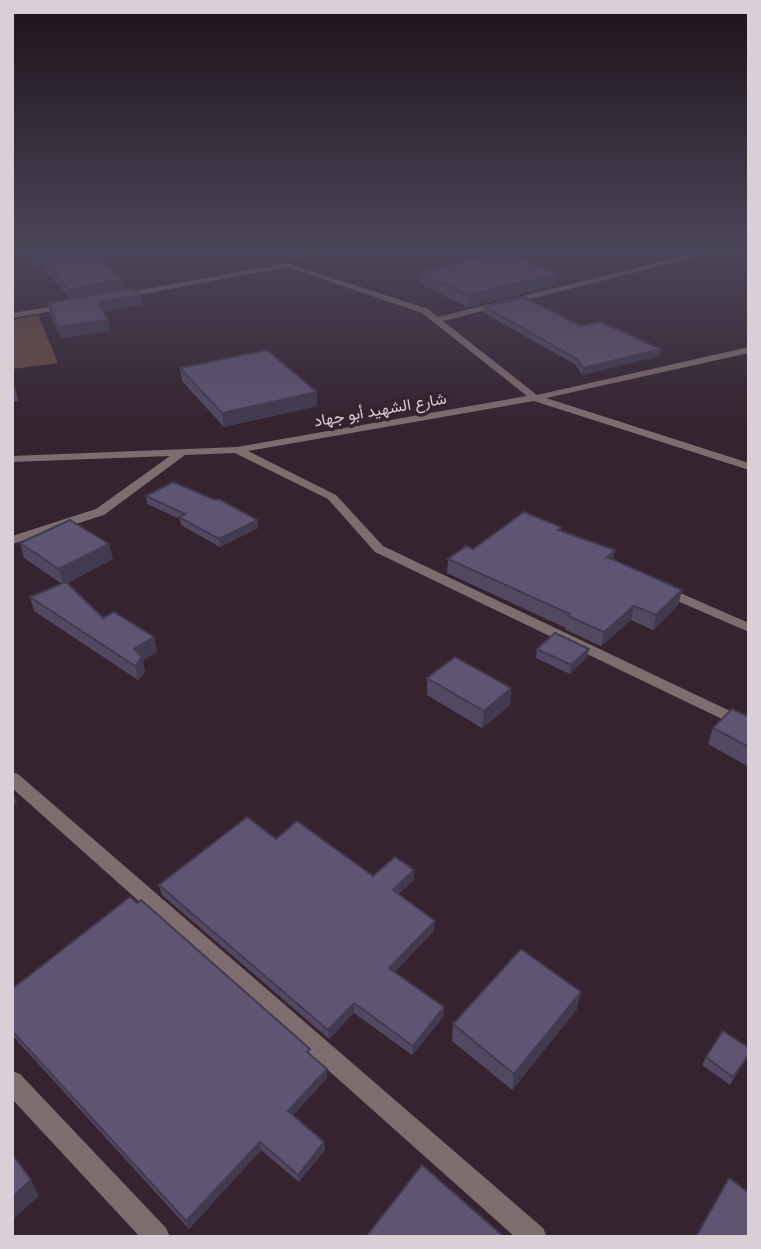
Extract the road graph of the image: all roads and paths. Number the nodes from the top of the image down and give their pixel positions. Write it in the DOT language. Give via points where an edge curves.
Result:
graph roads {
  1 [pos="69,305"];
  2 [pos="408,305"];
  3 [pos="496,305"];
  4 [pos="12,316"];
  5 [pos="438,320"];
  6 [pos="749,349"];
  7 [pos="535,398"];
  8 [pos="237,450"];
  9 [pos="182,452"];
  10 [pos="12,459"];
  11 [pos="749,467"];
  12 [pos="12,540"];
  13 [pos="649,584"];
  14 [pos="749,628"];
  15 [pos="749,727"];
  16 [pos="12,778"];
  17 [pos="12,1082"];
  18 [pos="156,1237"];
  19 [pos="534,1237"];
  1 -- 4 [label="street"];
  2 -- 5 [label="street"];
  3 -- 5 [label="street"];
  5 -- 7 [label="street"];
  6 -- 7 [label="street, شارع الشهيد أبو جهاد"];
  7 -- 8 [label="street, شارع الشهيد أبو جهاد"];
  7 -- 11 [label="street"];
  8 -- 9 [label="street, شارع الشهيد أبو جهاد"];
  8 -- 15 [label="street" via="332,497 379,549"];
  9 -- 10 [label="street, شارع الشهيد أبو جهاد"];
  9 -- 12 [label="street" via="100,512"];
  13 -- 14 [label="street"];
  16 -- 19 [label="street"];
  17 -- 18 [label="street"];
}
